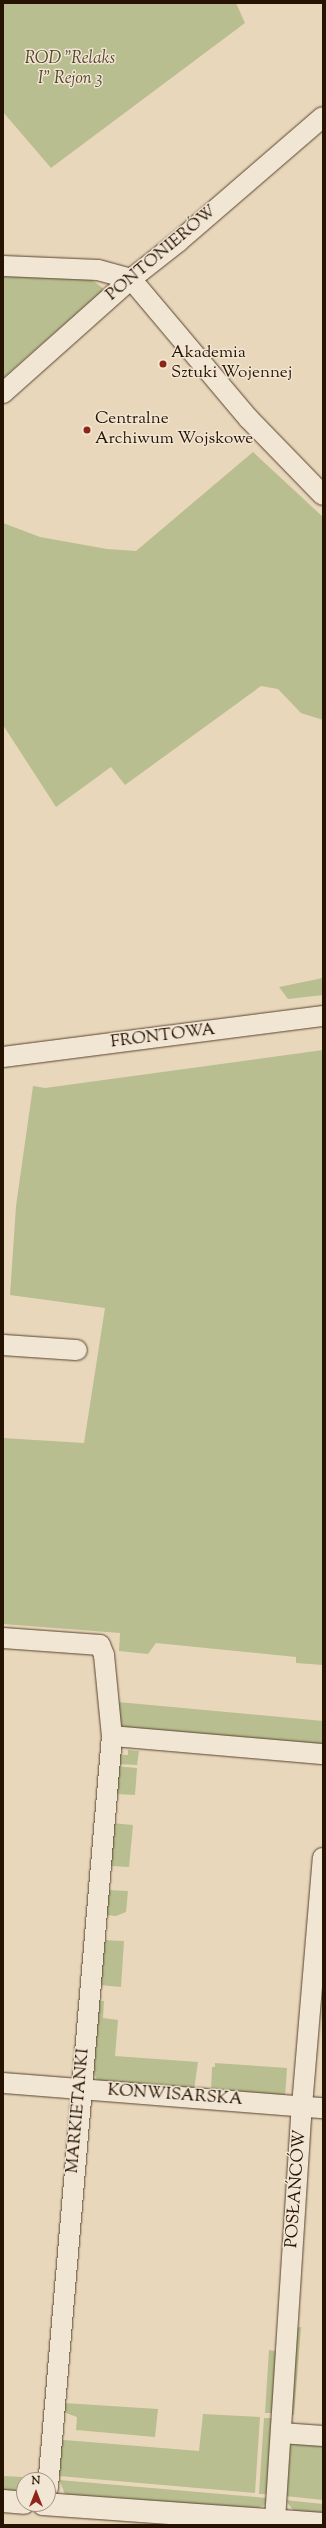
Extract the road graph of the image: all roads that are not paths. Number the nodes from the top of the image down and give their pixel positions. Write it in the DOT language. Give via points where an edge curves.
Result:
graph roads {
  1 [pos="323,117"];
  2 [pos="3,266"];
  3 [pos="131,279"];
  4 [pos="3,393"];
  5 [pos="323,495"];
  6 [pos="323,1016"];
  7 [pos="3,1056"];
  8 [pos="3,1345"];
  9 [pos="77,1350"];
  10 [pos="3,1638"];
  11 [pos="112,1736"];
  12 [pos="323,1754"];
  13 [pos="323,1858"];
  14 [pos="3,2083"];
  15 [pos="81,2089"];
  16 [pos="302,2106"];
  17 [pos="323,2108"];
  18 [pos="281,2434"];
  19 [pos="323,2436"];
  20 [pos="49,2472"];
  21 [pos="3,2501"];
  22 [pos="16,2502"];
  23 [pos="56,2505"];
  24 [pos="274,2520"];
  25 [pos="323,2524"];
  1 -- 3 [label="street, PONTONIERÓW" via="178,242"];
  2 -- 3 [label="street" via="98,270"];
  3 -- 4 [label="street, PONTONIERÓW"];
  3 -- 5 [label="street" via="249,419"];
  6 -- 7 [label="street, FRONTOWA"];
  8 -- 9 [label="street"];
  10 -- 11 [label="street, MARKIETANKI" via="100,1645 104,1655"];
  11 -- 12 [label="street"];
  11 -- 15 [label="street, MARKIETANKI"];
  13 -- 16 [label="street, POSŁAŃCÓW"];
  14 -- 15 [label="street, KONWISARSKA"];
  15 -- 16 [label="street, KONWISARSKA"];
  15 -- 20 [label="street, MARKIETANKI"];
  16 -- 17 [label="street, KONWISARSKA"];
  16 -- 18 [label="street, POSŁAŃCÓW"];
  18 -- 19 [label="street"];
  18 -- 24 [label="street, POSŁAŃCÓW"];
  21 -- 22 [label="main road"];
  23 -- 24 [label="main road"];
  24 -- 25 [label="main road"];
}
